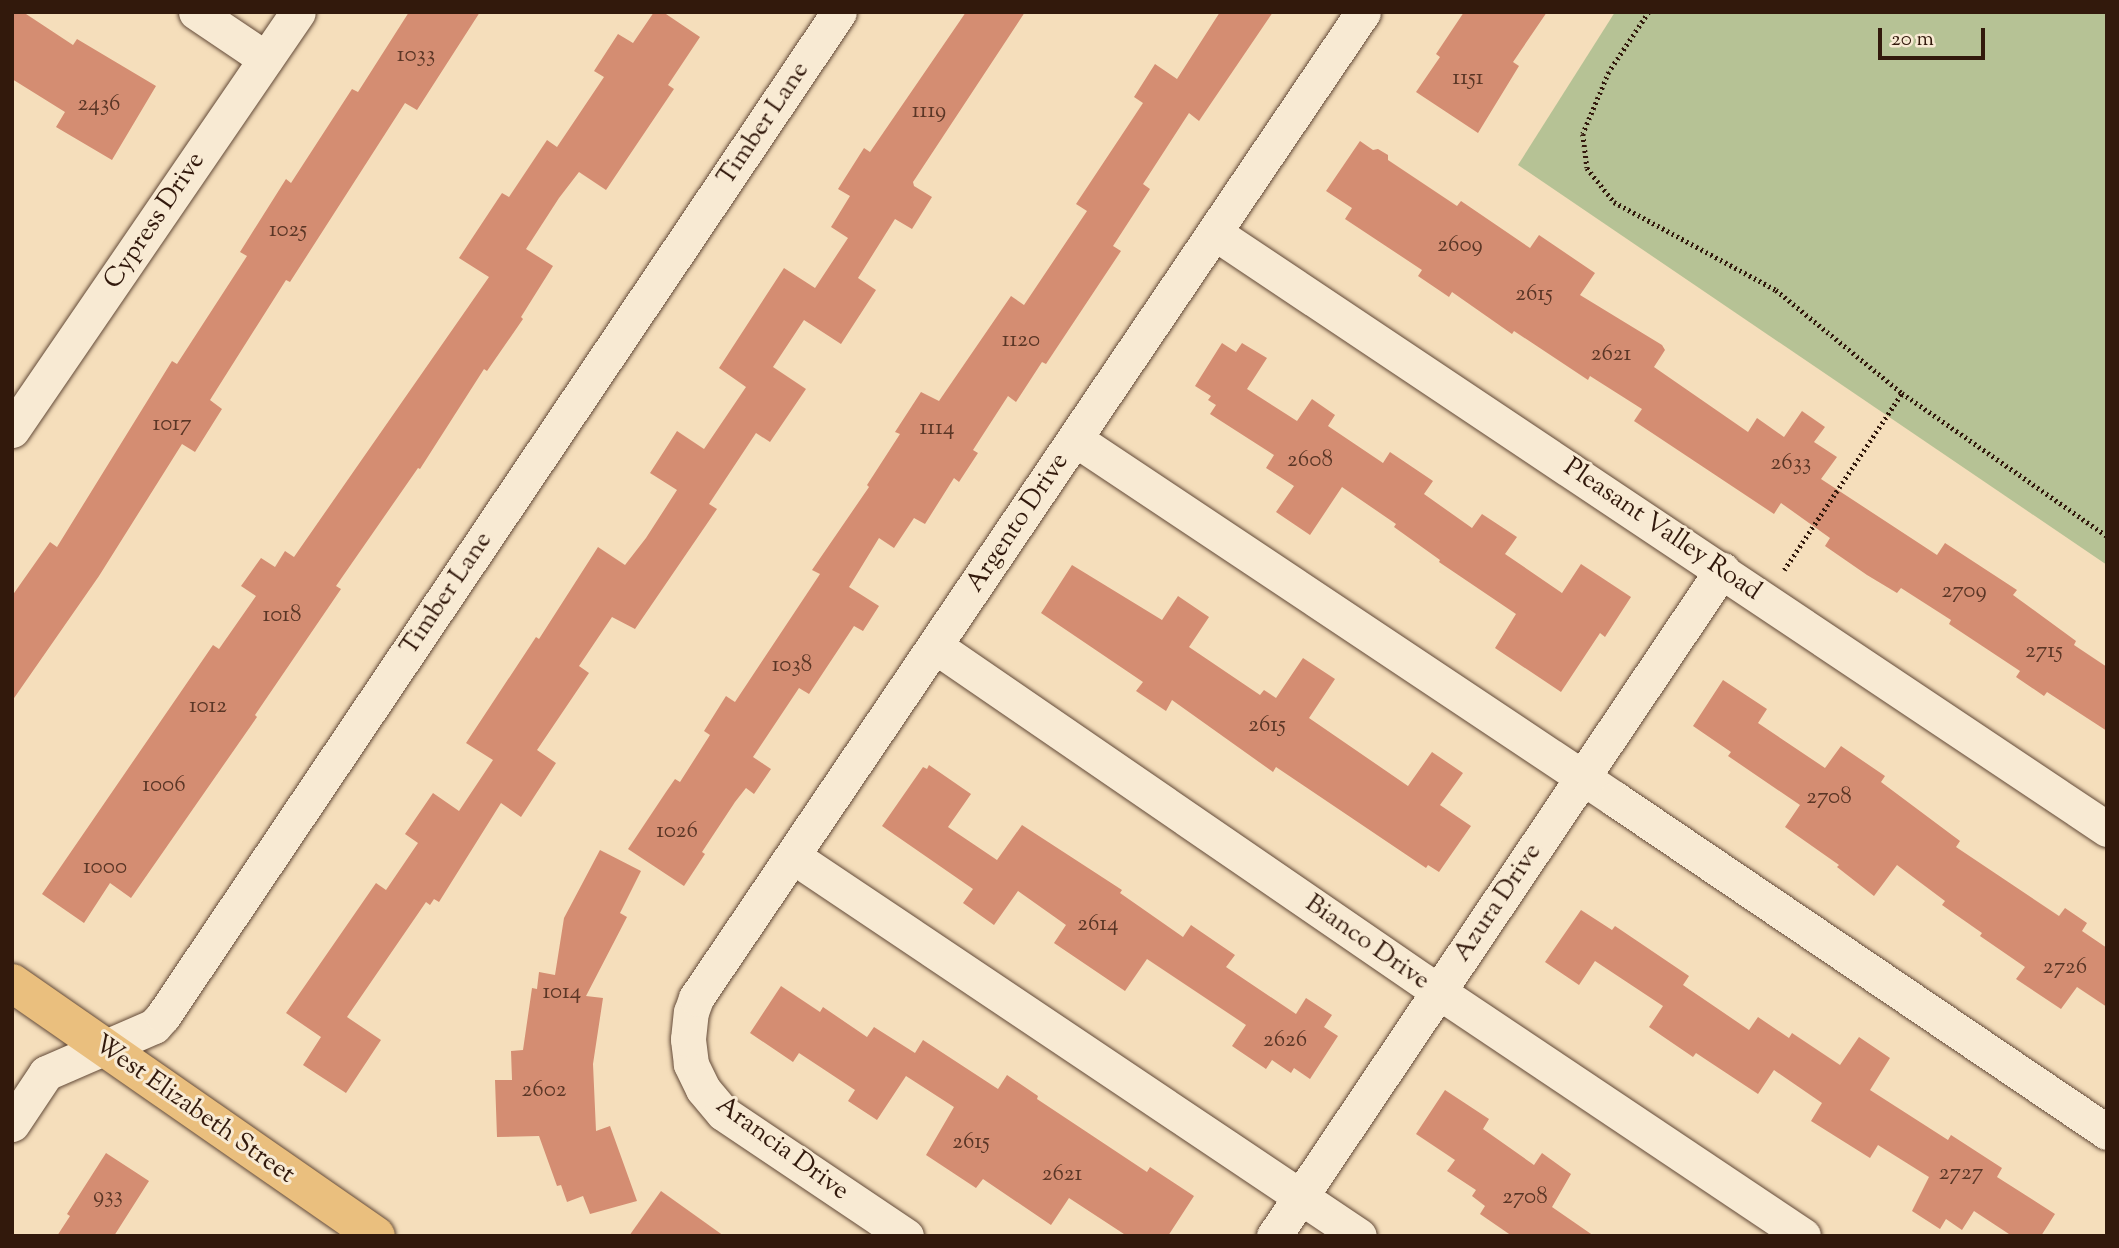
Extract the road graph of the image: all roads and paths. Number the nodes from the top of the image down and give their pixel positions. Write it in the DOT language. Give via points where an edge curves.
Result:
graph roads {
  1 [pos="196,12"];
  2 [pos="298,12"];
  3 [pos="839,12"];
  4 [pos="1363,12"];
  5 [pos="1649,12"];
  6 [pos="265,59"];
  7 [pos="1215,233"];
  8 [pos="1902,393"];
  9 [pos="13,428"];
  10 [pos="1075,439"];
  11 [pos="2107,536"];
  12 [pos="1722,570"];
  13 [pos="1765,598"];
  14 [pos="935,646"];
  15 [pos="1583,777"];
  16 [pos="2107,829"];
  17 [pos="794,857"];
  18 [pos="12,983"];
  19 [pos="1438,992"];
  20 [pos="688,1039"];
  21 [pos="103,1047"];
  22 [pos="12,1124"];
  23 [pos="2107,1132"];
  24 [pos="1300,1196"];
  25 [pos="376,1236"];
  26 [pos="906,1236"];
  27 [pos="1274,1236"];
  28 [pos="1359,1236"];
  29 [pos="1803,1236"];
  1 -- 6 [label="street"];
  2 -- 6 [label="street, Cypress Drive"];
  3 -- 21 [label="street, Timber Lane" via="163,1016 154,1026"];
  4 -- 7 [label="street, Argento Drive"];
  5 -- 8 [label="path" via="1609,72 1583,134 1587,168 1614,202 1776,290"];
  6 -- 9 [label="street, Cypress Drive"];
  7 -- 10 [label="street, Argento Drive"];
  7 -- 12 [label="street, Pleasant Valley Road"];
  8 -- 11 [label="path"];
  8 -- 13 [label="path"];
  10 -- 14 [label="street, Argento Drive"];
  10 -- 15 [label="street"];
  12 -- 13 [label="street, Pleasant Valley Road"];
  12 -- 15 [label="street, Azura Drive"];
  13 -- 16 [label="street, Pleasant Valley Road"];
  14 -- 17 [label="street, Argento Drive"];
  14 -- 19 [label="street, Bianco Drive"];
  15 -- 19 [label="street, Azura Drive"];
  15 -- 23 [label="street"];
  17 -- 20 [label="street, Argento Drive" via="696,998"];
  17 -- 24 [label="street"];
  18 -- 21 [label="main road, West Elizabeth Street"];
  19 -- 24 [label="street, Azura Drive"];
  19 -- 29 [label="street, Bianco Drive"];
  20 -- 26 [label="street, Arancia Drive" via="691,1064 703,1090 723,1113"];
  21 -- 22 [label="street, Timber Lane" via="46,1073"];
  21 -- 25 [label="main road, West Elizabeth Street"];
  24 -- 27 [label="street, Azura Drive"];
  24 -- 28 [label="street"];
}
